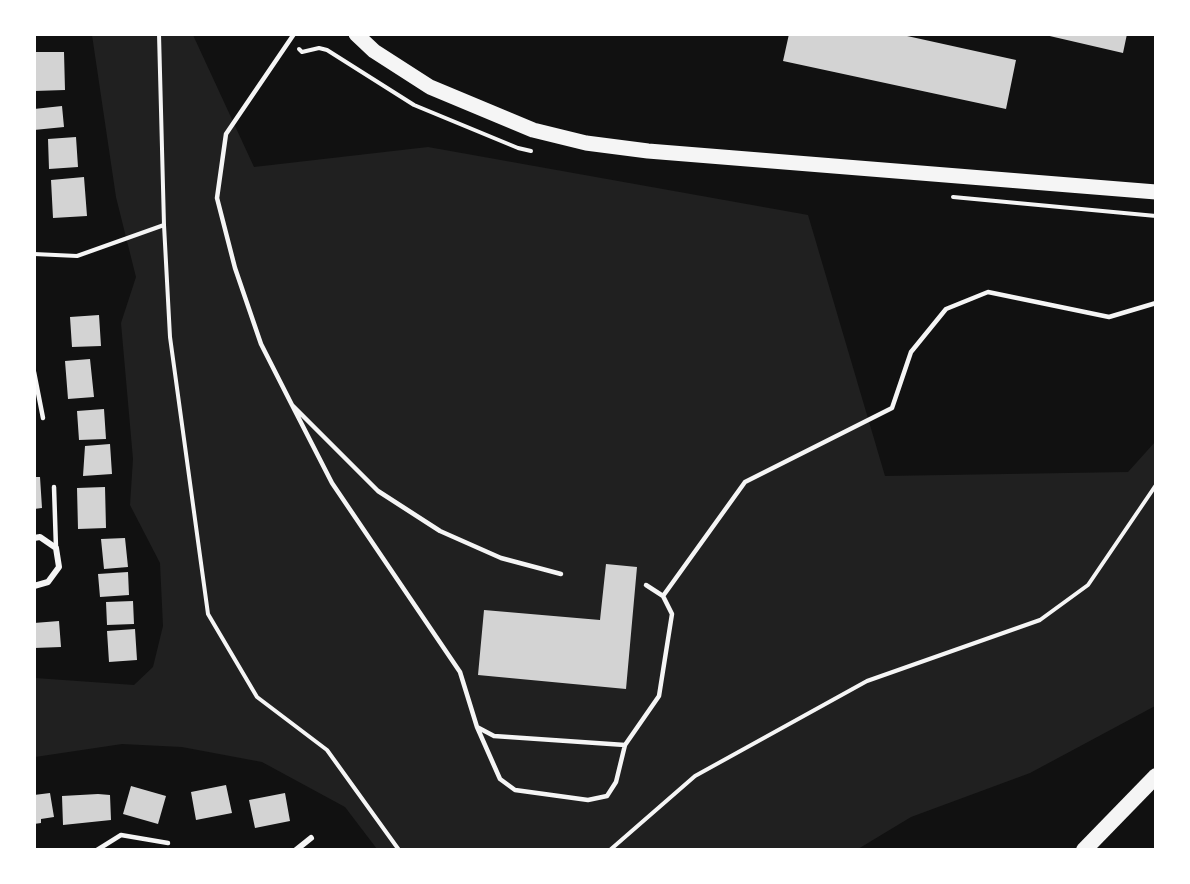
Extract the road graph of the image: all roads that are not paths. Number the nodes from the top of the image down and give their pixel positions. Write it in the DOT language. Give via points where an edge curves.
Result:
graph roads {
  1 [pos="294,34"];
  2 [pos="356,34"];
  3 [pos="1155,192"];
  4 [pos="1155,303"];
  5 [pos="34,372"];
  6 [pos="292,405"];
  7 [pos="43,418"];
  8 [pos="54,487"];
  9 [pos="34,538"];
  10 [pos="56,548"];
  11 [pos="561,574"];
  12 [pos="646,585"];
  13 [pos="34,586"];
  14 [pos="663,596"];
  15 [pos="477,727"];
  16 [pos="625,745"];
  17 [pos="1155,776"];
  18 [pos="311,838"];
  19 [pos="168,843"];
  20 [pos="97,849"];
  21 [pos="296,849"];
  22 [pos="1084,849"];
  1 -- 6 [label="lane" via="226,134 217,198 261,344"];
  2 -- 3 [label="main road" via="374,51 430,87 533,130 586,143"];
  4 -- 14 [label="lane" via="1109,317 988,292 946,309 911,352 892,408 745,482"];
  5 -- 7 [label="lane"];
  6 -- 11 [label="lane" via="378,491 440,531 501,558"];
  6 -- 15 [label="lane" via="332,483 460,672"];
  8 -- 10 [label="lane"];
  9 -- 10 [label="street" via="40,537"];
  10 -- 13 [label="street" via="59,567 48,582"];
  12 -- 14 [label="lane"];
  14 -- 16 [label="lane" via="672,614 659,696"];
  15 -- 16 [label="lane" via="494,736"];
  15 -- 16 [label="lane" via="500,779 515,790 588,800 607,796 616,782"];
  17 -- 22 [label="highway"];
  18 -- 21 [label="street"];
  19 -- 20 [label="lane" via="121,835"];
}
